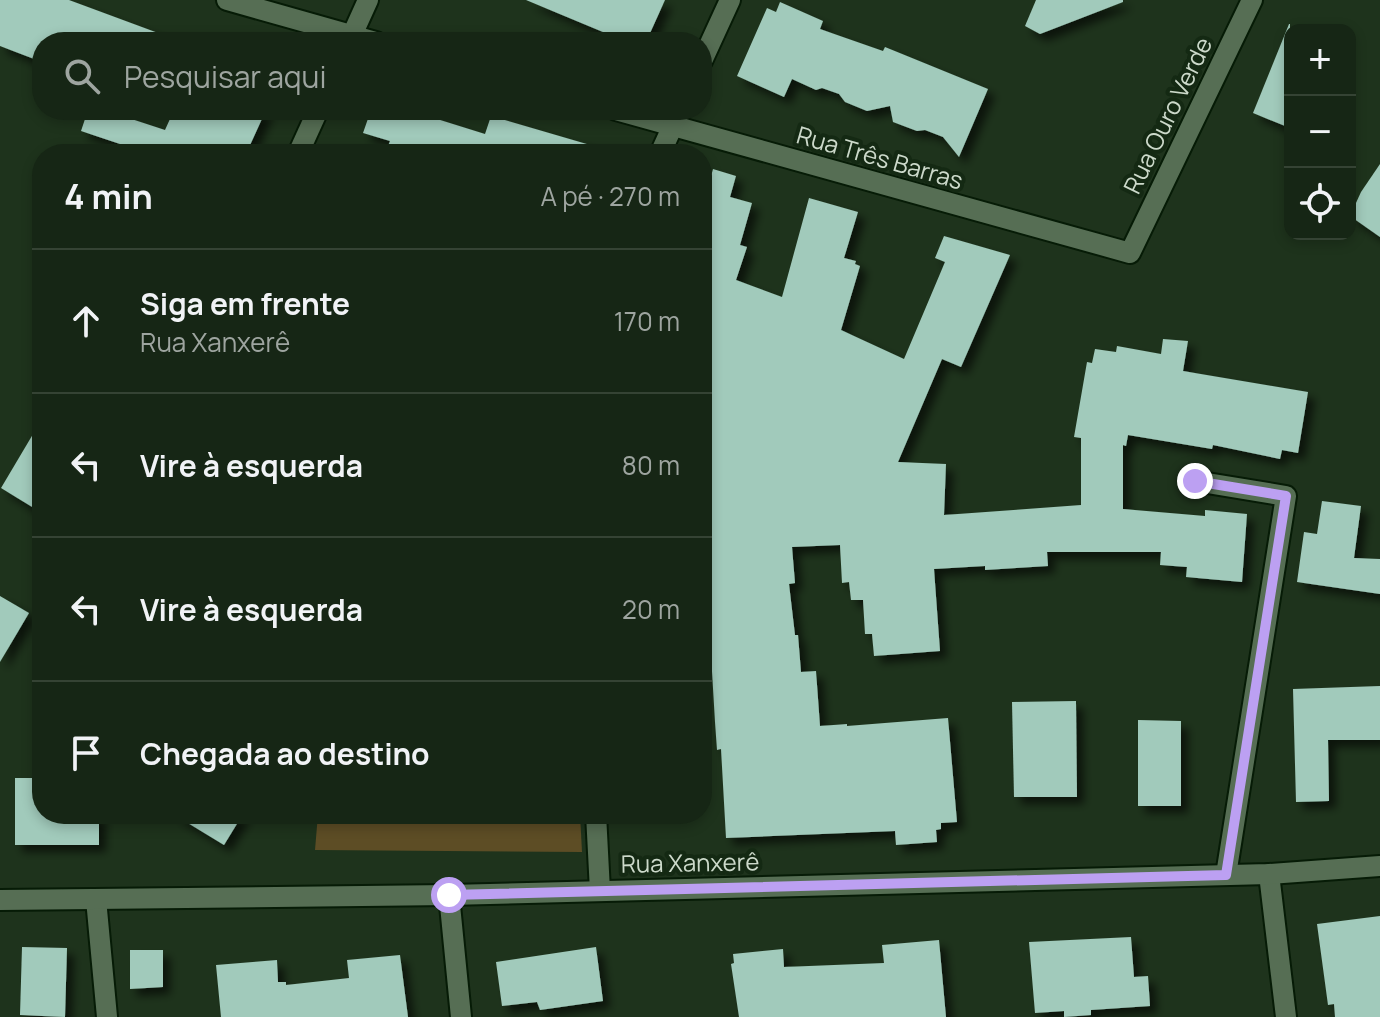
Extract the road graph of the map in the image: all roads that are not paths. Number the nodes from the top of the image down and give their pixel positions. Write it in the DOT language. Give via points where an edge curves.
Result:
graph roads {
  1 [pos="227,0"];
  2 [pos="368,0"];
  3 [pos="730,0"];
  4 [pos="1252,0"];
  5 [pos="328,32"];
  6 [pos="353,32"];
  7 [pos="712,39"];
  8 [pos="313,120"];
  9 [pos="676,120"];
  10 [pos="684,120"];
  11 [pos="303,144"];
  12 [pos="665,144"];
  13 [pos="1130,253"];
  14 [pos="1195,481"];
  15 [pos="597,824"];
  16 [pos="1380,866"];
  17 [pos="1269,874"];
  18 [pos="1226,875"];
  19 [pos="600,891"];
  20 [pos="449,895"];
  21 [pos="96,899"];
  22 [pos="0,900"];
  23 [pos="107,1017"];
  24 [pos="461,1017"];
  25 [pos="1286,1017"];
  1 -- 5 [label="street"];
  2 -- 6 [label="street"];
  3 -- 7 [label="street"];
  4 -- 13 [label="street, Rua Ouro Verde"];
  8 -- 11 [label="street"];
  9 -- 12 [label="street"];
  10 -- 13 [label="street, Rua Três Barras"];
  14 -- 18 [label="street" via="1286,496"];
  15 -- 19 [label="street"];
  16 -- 17 [label="street, Rua Xanxerê"];
  17 -- 18 [label="street, Rua Xanxerê"];
  17 -- 25 [label="street"];
  18 -- 19 [label="street, Rua Xanxerê"];
  19 -- 20 [label="street, Rua Xanxerê"];
  20 -- 21 [label="street, Rua Xanxerê"];
  20 -- 24 [label="street"];
  21 -- 22 [label="street, Rua Xanxerê"];
  21 -- 23 [label="street"];
}
